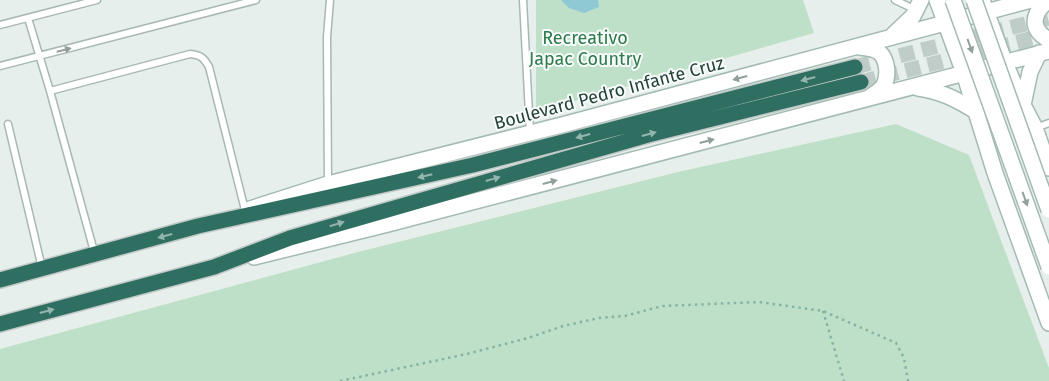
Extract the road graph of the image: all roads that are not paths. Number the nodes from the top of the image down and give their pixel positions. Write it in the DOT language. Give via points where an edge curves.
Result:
graph roads {
  1 [pos="97,0"];
  2 [pos="256,0"];
  3 [pos="330,0"];
  4 [pos="523,0"];
  5 [pos="895,0"];
  6 [pos="937,0"];
  7 [pos="953,0"];
  8 [pos="974,0"];
  9 [pos="1031,0"];
  10 [pos="1048,0"];
  11 [pos="919,5"];
  12 [pos="985,6"];
  13 [pos="28,18"];
  14 [pos="945,23"];
  15 [pos="0,24"];
  16 [pos="888,38"];
  17 [pos="1049,40"];
  18 [pos="859,47"];
  19 [pos="1044,52"];
  20 [pos="39,56"];
  21 [pos="1005,62"];
  22 [pos="0,66"];
  23 [pos="856,67"];
  24 [pos="964,73"];
  25 [pos="861,82"];
  26 [pos="899,90"];
  27 [pos="50,91"];
  28 [pos="866,99"];
  29 [pos="1023,105"];
  30 [pos="976,112"];
  31 [pos="8,124"];
  32 [pos="1042,125"];
  33 [pos="530,133"];
  34 [pos="1049,168"];
  35 [pos="328,184"];
  36 [pos="245,210"];
  37 [pos="1049,210"];
  38 [pos="198,226"];
  39 [pos="95,255"];
  40 [pos="214,267"];
  41 [pos="1049,267"];
  42 [pos="42,269"];
  43 [pos="0,280"];
  44 [pos="1049,323"];
  45 [pos="0,324"];
  1 -- 13 [label="lane"];
  20 -- 2 [label="lane, one-way"];
  3 -- 35 [label="lane" via="327,38"];
  4 -- 33 [label="lane"];
  5 -- 11 [label="lane"];
  6 -- 14 [label="street"];
  7 -- 41 [label="street, one-way, bridge"];
  8 -- 37 [label="street, bridge"];
  9 -- 12 [label="street, Boulevard Pedro Infante Cruz"];
  10 -- 17 [label="street" via="1040,7 1035,22 1036,29"];
  11 -- 16 [label="street" via="907,22"];
  12 -- 14 [label="street, Boulevard Pedro Infante Cruz"];
  12 -- 21 [label="street"];
  13 -- 15 [label="lane"];
  13 -- 20 [label="lane"];
  14 -- 16 [label="street, Boulevard Pedro Infante Cruz"];
  14 -- 24 [label="street"];
  16 -- 18 [label="street, Boulevard Pedro Infante Cruz"];
  18 -- 28 [label="street" via="881,53 886,63 883,86"];
  18 -- 33 [label="street, Boulevard Pedro Infante Cruz, one-way"];
  19 -- 21 [label="street"];
  19 -- 29 [label="street" via="1030,72"];
  20 -- 22 [label="lane"];
  20 -- 27 [label="lane"];
  21 -- 24 [label="street"];
  21 -- 29 [label="street"];
  23 -- 38 [label="highway, Boulevard Pedro Infante Cruz, one-way" via="473,166"];
  24 -- 26 [label="street"];
  24 -- 30 [label="street"];
  40 -- 25 [label="highway, one-way" via="290,238 638,137"];
  26 -- 28 [label="street"];
  26 -- 30 [label="street" via="933,90"];
  27 -- 36 [label="lane" via="198,54 209,67"];
  27 -- 39 [label="lane"];
  40 -- 28 [label="street, one-way"];
  29 -- 32 [label="street"];
  30 -- 44 [label="street"];
  31 -- 42 [label="lane"];
  32 -- 34 [label="street"];
  33 -- 35 [label="street, Boulevard Pedro Infante Cruz"];
  35 -- 36 [label="street, Boulevard Pedro Infante Cruz"];
  36 -- 38 [label="street, Boulevard Pedro Infante Cruz"];
  38 -- 39 [label="highway, Boulevard Pedro Infante Cruz, one-way"];
  39 -- 42 [label="highway, Boulevard Pedro Infante Cruz"];
  45 -- 40 [label="highway, one-way"];
  42 -- 43 [label="highway, Boulevard Pedro Infante Cruz"];
}
